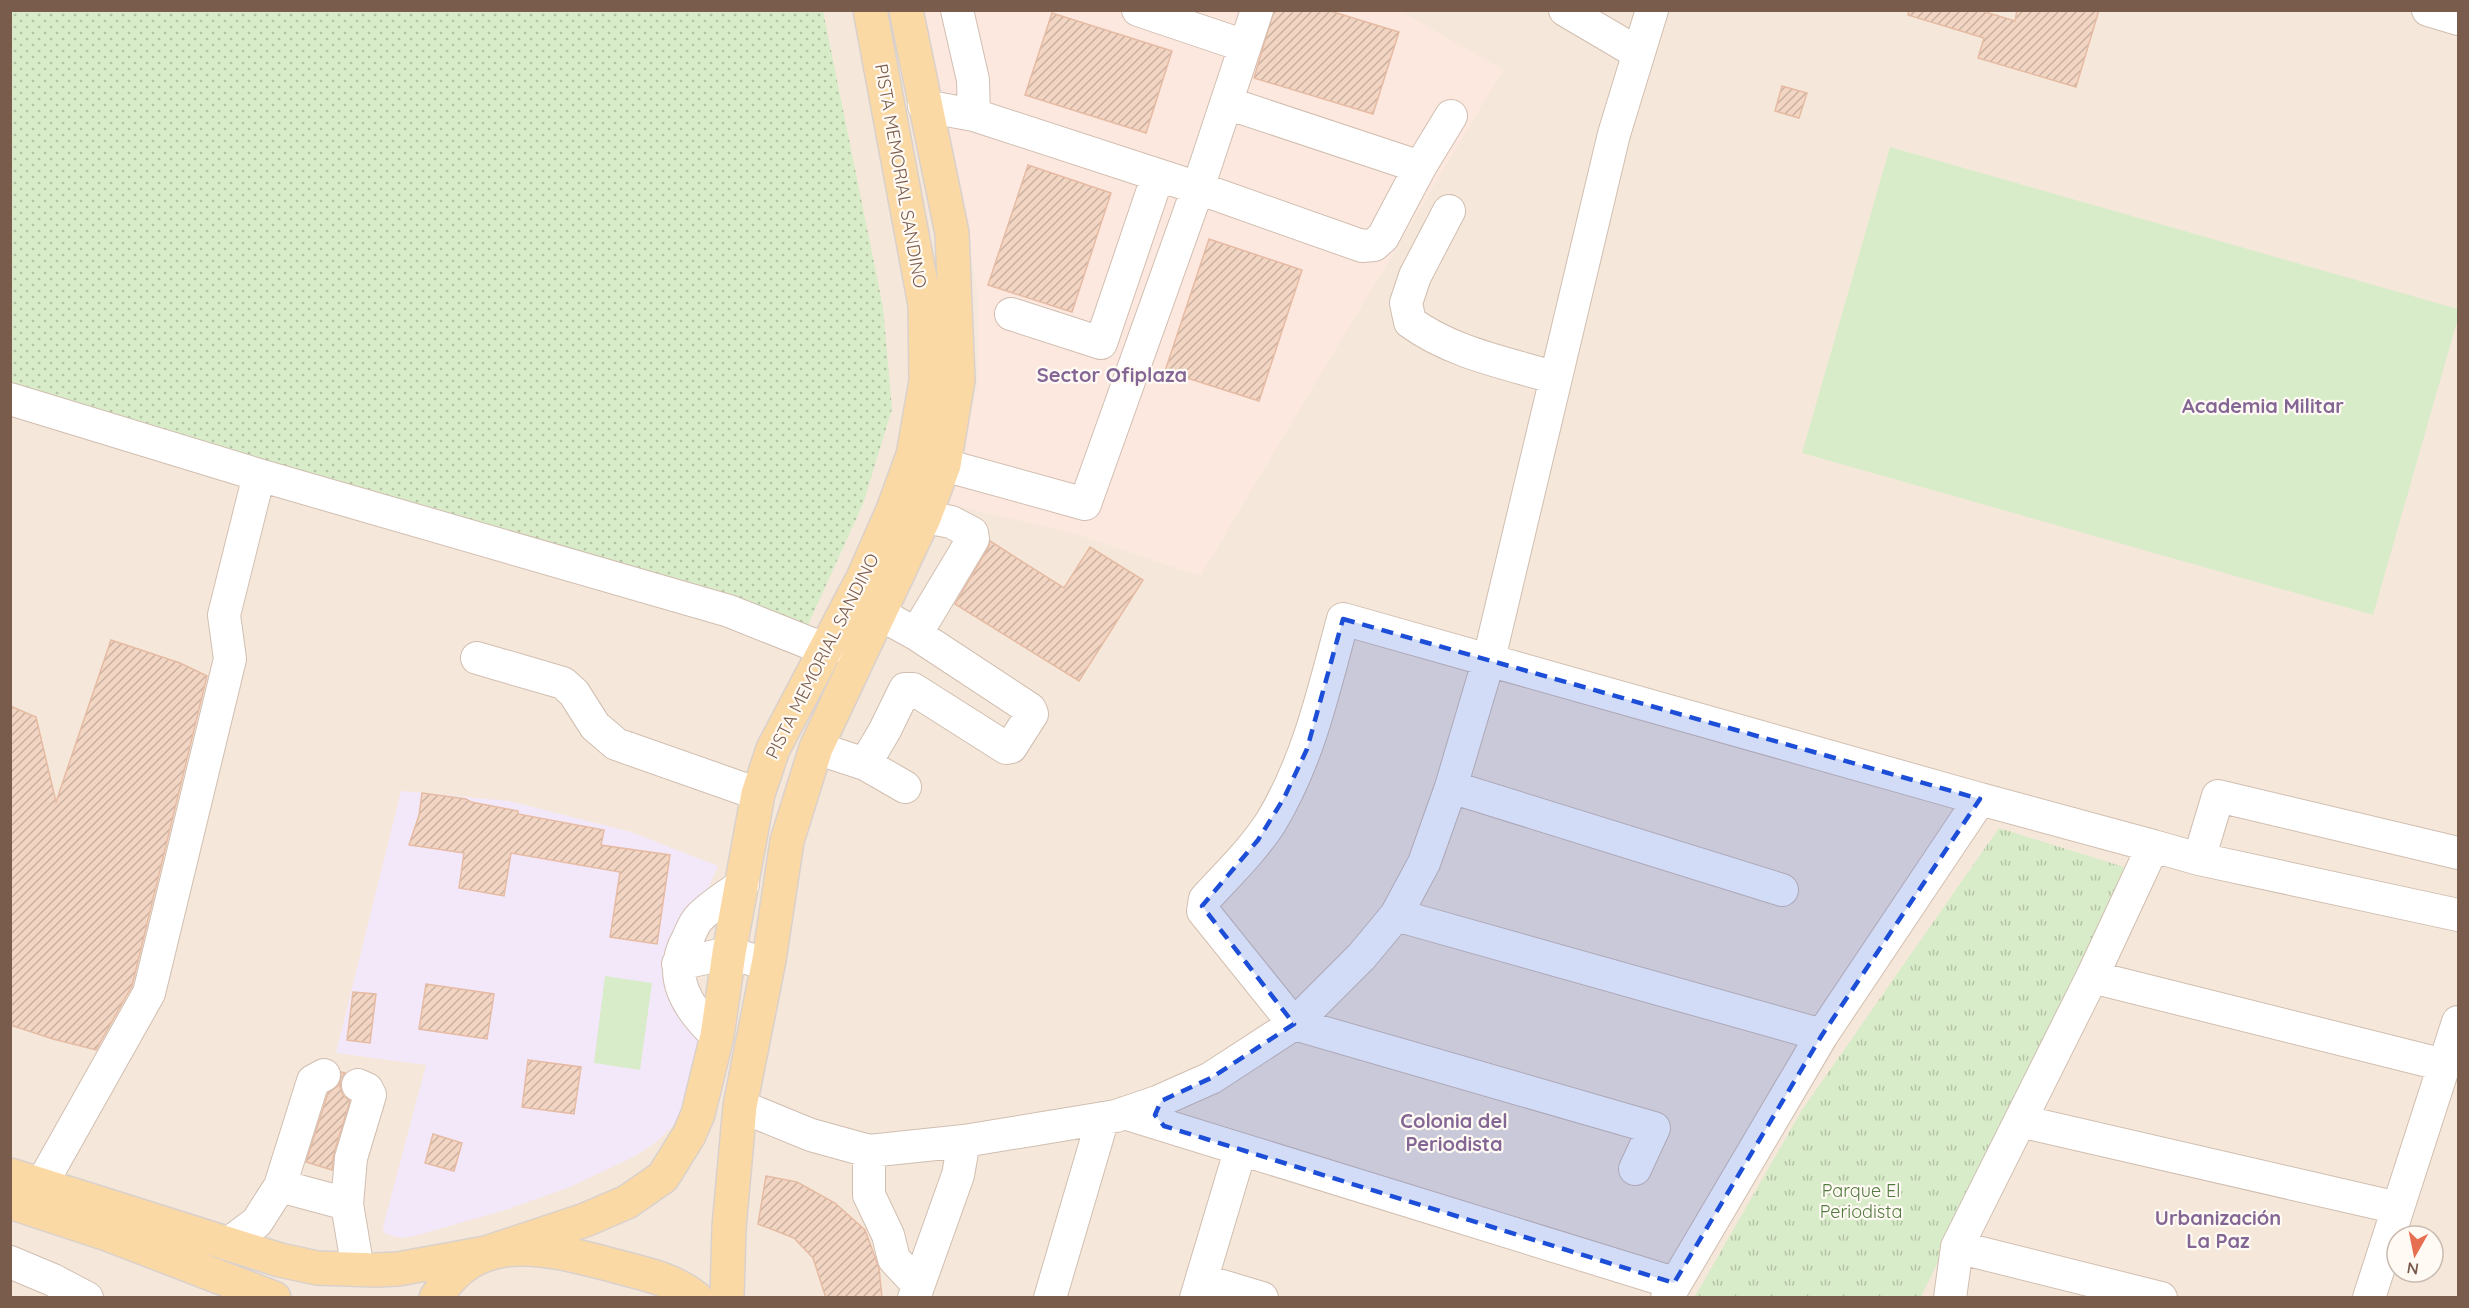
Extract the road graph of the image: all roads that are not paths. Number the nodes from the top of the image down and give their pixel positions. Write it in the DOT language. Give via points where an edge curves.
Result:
graph roads {
  1 [pos="906,10"];
  2 [pos="957,10"];
  3 [pos="1138,10"];
  4 [pos="1257,10"];
  5 [pos="1565,10"];
  6 [pos="1652,10"];
  7 [pos="2428,10"];
  8 [pos="871,17"];
  9 [pos="2458,19"];
  10 [pos="1245,46"];
  11 [pos="1638,53"];
  12 [pos="1227,103"];
  13 [pos="924,106"];
  14 [pos="974,115"];
  15 [pos="1451,116"];
  16 [pos="1420,167"];
  17 [pos="1158,175"];
  18 [pos="1198,189"];
  19 [pos="1449,211"];
  20 [pos="909,213"];
  21 [pos="1011,314"];
  22 [pos="1556,378"];
  23 [pos="10,399"];
  24 [pos="944,465"];
  25 [pos="259,475"];
  26 [pos="908,514"];
  27 [pos="878,613"];
  28 [pos="916,634"];
  29 [pos="827,650"];
  30 [pos="477,658"];
  31 [pos="1489,659"];
  32 [pos="816,748"];
  33 [pos="865,764"];
  34 [pos="905,787"];
  35 [pos="1451,788"];
  36 [pos="758,794"];
  37 [pos="1980,799"];
  38 [pos="2153,846"];
  39 [pos="2458,853"];
  40 [pos="2199,859"];
  41 [pos="743,884"];
  42 [pos="1782,890"];
  43 [pos="1396,915"];
  44 [pos="2458,915"];
  45 [pos="729,953"];
  46 [pos="678,964"];
  47 [pos="767,964"];
  48 [pos="2092,977"];
  49 [pos="2458,1022"];
  50 [pos="1294,1024"];
  51 [pos="1822,1035"];
  52 [pos="717,1036"];
  53 [pos="2445,1065"];
  54 [pos="324,1075"];
  55 [pos="358,1085"];
  56 [pos="740,1106"];
  57 [pos="1162,1113"];
  58 [pos="1113,1116"];
  59 [pos="2020,1121"];
  60 [pos="964,1142"];
  61 [pos="869,1151"];
  62 [pos="1240,1151"];
  63 [pos="1635,1169"];
  64 [pos="10,1175"];
  65 [pos="41,1185"];
  66 [pos="280,1186"];
  67 [pos="10,1202"];
  68 [pos="347,1204"];
  69 [pos="2398,1208"];
  70 [pos="228,1244"];
  71 [pos="1957,1247"];
  72 [pos="486,1253"];
  73 [pos="10,1262"];
  74 [pos="358,1270"];
  75 [pos="1199,1289"];
  76 [pos="1670,1290"];
  77 [pos="916,1291"];
  78 [pos="87,1298"];
  79 [pos="274,1298"];
  80 [pos="436,1298"];
  81 [pos="696,1298"];
  82 [pos="727,1298"];
  83 [pos="1050,1298"];
  84 [pos="1262,1298"];
  85 [pos="1950,1298"];
  86 [pos="2161,1298"];
  87 [pos="2369,1298"];
  1 -- 13 [label="main road, PISTA MEMORIAL SANDINO"];
  2 -- 14 [label="street" via="973,80"];
  3 -- 10 [label="street"];
  4 -- 10 [label="street"];
  5 -- 11 [label="street"];
  6 -- 11 [label="street"];
  7 -- 9 [label="street"];
  8 -- 13 [label="main road" via="886,37 899,93"];
  8 -- 20 [label="main road, PISTA MEMORIAL SANDINO"];
  10 -- 12 [label="street"];
  11 -- 22 [label="street" via="1614,134"];
  12 -- 16 [label="street"];
  12 -- 18 [label="street"];
  13 -- 14 [label="street"];
  13 -- 20 [label="main road" via="909,132 907,146 914,186"];
  13 -- 24 [label="main road, PISTA MEMORIAL SANDINO" via="952,233 958,381"];
  14 -- 17 [label="street"];
  15 -- 16 [label="street"];
  16 -- 18 [label="street" via="1383,237 1374,245 1362,246"];
  17 -- 18 [label="street"];
  17 -- 21 [label="street" via="1101,343"];
  18 -- 24 [label="street" via="1085,504"];
  19 -- 22 [label="street" via="1415,276 1406,303 1410,322 1428,335 1481,356"];
  20 -- 26 [label="main road, PISTA MEMORIAL SANDINO" via="925,305 926,381"];
  22 -- 31 [label="street"];
  23 -- 25 [label="street"];
  24 -- 26 [label="main road, PISTA MEMORIAL SANDINO"];
  25 -- 29 [label="street" via="729,611"];
  25 -- 65 [label="street" via="224,615 230,659 149,993"];
  26 -- 27 [label="main road, PISTA MEMORIAL SANDINO"];
  26 -- 28 [label="street" via="951,522 972,532 973,539"];
  26 -- 29 [label="main road, PISTA MEMORIAL SANDINO" via="863,578"];
  27 -- 28 [label="street"];
  27 -- 32 [label="main road, PISTA MEMORIAL SANDINO"];
  28 -- 33 [label="street" via="1032,714 1011,747 1006,748 913,689 905,689"];
  29 -- 36 [label="main road, PISTA MEMORIAL SANDINO" via="773,749"];
  30 -- 36 [label="street" via="563,683 595,726 616,744"];
  31 -- 35 [label="street"];
  31 -- 37 [label="street"];
  31 -- 50 [label="street" via="1343,619 1307,749 1284,798 1258,840 1202,906"];
  32 -- 33 [label="street"];
  32 -- 47 [label="main road, PISTA MEMORIAL SANDINO" via="787,841"];
  33 -- 34 [label="street"];
  35 -- 42 [label="street"];
  35 -- 43 [label="street" via="1424,863"];
  36 -- 41 [label="main road, PISTA MEMORIAL SANDINO"];
  37 -- 38 [label="street"];
  37 -- 51 [label="street"];
  38 -- 40 [label="street"];
  38 -- 48 [label="street"];
  39 -- 40 [label="street" via="2218,796"];
  40 -- 44 [label="street"];
  41 -- 45 [label="main road, PISTA MEMORIAL SANDINO"];
  41 -- 46 [label="street" via="698,919"];
  43 -- 50 [label="street" via="1362,956"];
  43 -- 51 [label="street"];
  45 -- 46 [label="street"];
  45 -- 47 [label="street"];
  45 -- 52 [label="main road, PISTA MEMORIAL SANDINO"];
  46 -- 52 [label="street" via="680,984 690,1005"];
  47 -- 56 [label="main road, PISTA MEMORIAL SANDINO"];
  48 -- 53 [label="street"];
  48 -- 59 [label="street"];
  49 -- 53 [label="street"];
  50 -- 57 [label="street"];
  50 -- 63 [label="street" via="1654,1128"];
  51 -- 76 [label="street"];
  52 -- 72 [label="main road, PISTA MEMORIAL SANDINO" via="698,1114 663,1177 606,1212"];
  53 -- 69 [label="street"];
  54 -- 66 [label="street" via="313,1081"];
  55 -- 68 [label="street" via="370,1095 351,1158"];
  56 -- 61 [label="street" via="811,1135"];
  56 -- 82 [label="main road, PISTA MEMORIAL SANDINO"];
  57 -- 58 [label="street"];
  57 -- 62 [label="street"];
  58 -- 60 [label="street"];
  58 -- 83 [label="street"];
  59 -- 69 [label="street"];
  59 -- 71 [label="street"];
  60 -- 61 [label="street"];
  60 -- 77 [label="street" via="958,1175"];
  61 -- 77 [label="street" via="869,1195 888,1235 894,1259"];
  62 -- 75 [label="street"];
  62 -- 76 [label="street"];
  64 -- 65 [label="main road"];
  65 -- 70 [label="main road"];
  66 -- 68 [label="street"];
  66 -- 70 [label="street" via="257,1222"];
  67 -- 79 [label="main road" via="107,1234"];
  68 -- 74 [label="street"];
  69 -- 87 [label="street"];
  70 -- 74 [label="main road" via="304,1266"];
  71 -- 85 [label="street"];
  71 -- 86 [label="street"];
  72 -- 74 [label="main road" via="398,1269"];
  72 -- 80 [label="main road" via="454,1274"];
  72 -- 81 [label="main road" via="519,1247 557,1251 649,1275"];
  73 -- 78 [label="street"];
  75 -- 84 [label="street"];
}
